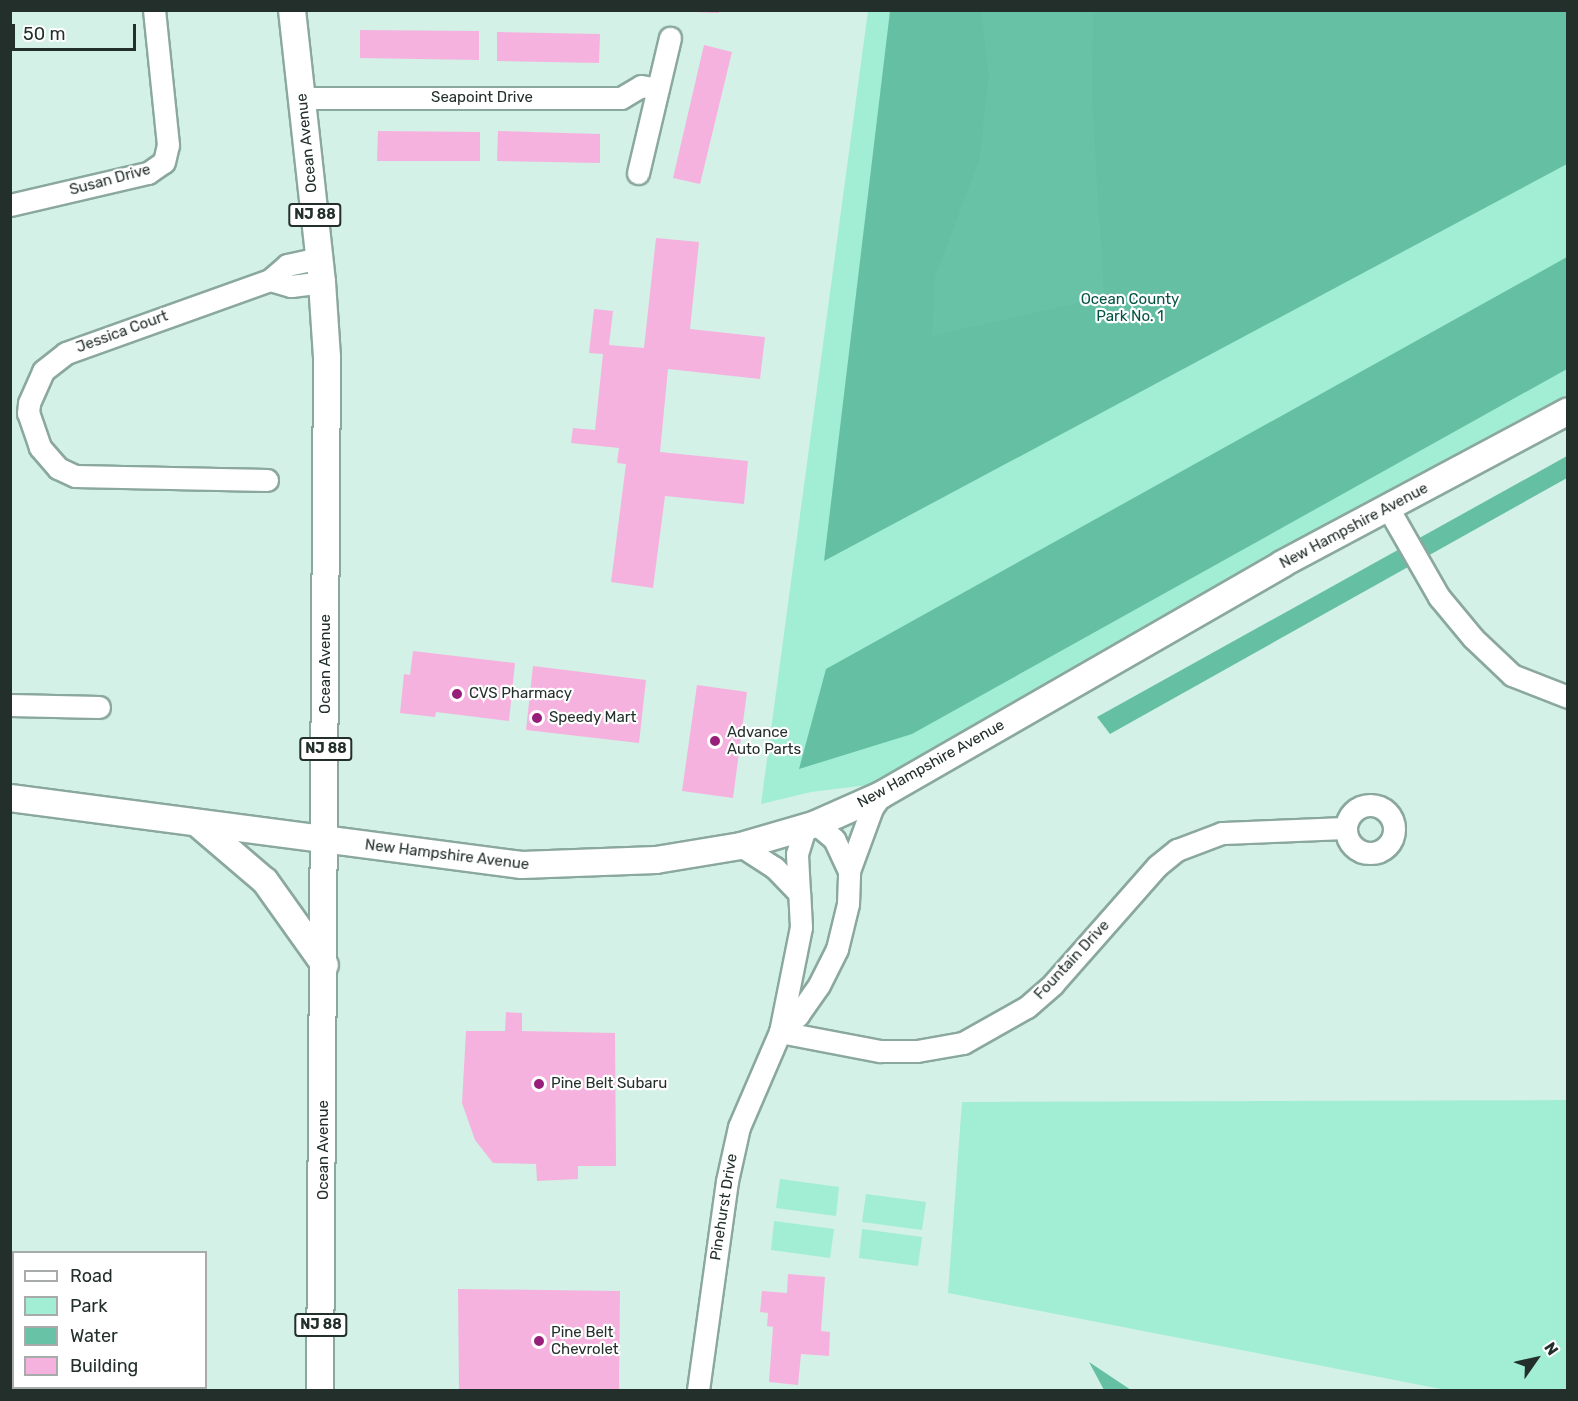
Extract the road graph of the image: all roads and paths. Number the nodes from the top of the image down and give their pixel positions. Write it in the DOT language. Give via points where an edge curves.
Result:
graph roads {
  1 [pos="154,10"];
  2 [pos="292,10"];
  3 [pos="670,38"];
  4 [pos="657,89"];
  5 [pos="303,98"];
  6 [pos="638,173"];
  7 [pos="10,205"];
  8 [pos="321,270"];
  9 [pos="1568,411"];
  10 [pos="19,413"];
  11 [pos="267,480"];
  12 [pos="1388,508"];
  13 [pos="1568,697"];
  14 [pos="10,705"];
  15 [pos="99,707"];
  16 [pos="881,795"];
  17 [pos="10,798"];
  18 [pos="196,822"];
  19 [pos="810,826"];
  20 [pos="1346,828"];
  21 [pos="326,838"];
  22 [pos="741,846"];
  23 [pos="849,871"];
  24 [pos="799,893"];
  25 [pos="325,965"];
  26 [pos="786,987"];
  27 [pos="811,997"];
  28 [pos="780,1032"];
  29 [pos="320,1390"];
  30 [pos="698,1390"];
  1 -- 7 [label="street, Susan Drive" via="168,145 164,162 148,173"];
  2 -- 5 [label="main road, Ocean Avenue / NJ 88"];
  3 -- 4 [label="street"];
  4 -- 5 [label="street, Seapoint Drive" via="641,86 621,98"];
  4 -- 6 [label="street"];
  5 -- 8 [label="main road, Ocean Avenue / NJ 88"];
  8 -- 10 [label="street, Jessica Court" via="287,265 270,280 66,353 43,371"];
  8 -- 21 [label="main road, Ocean Avenue / NJ 88" via="327,357"];
  9 -- 12 [label="main road, New Hampshire Avenue"];
  10 -- 11 [label="street, Jessica Court" via="58,468 75,476"];
  12 -- 13 [label="street" via="1439,597 1473,638 1512,675"];
  12 -- 16 [label="main road, New Hampshire Avenue" via="1282,564"];
  14 -- 15 [label="street"];
  16 -- 19 [label="main road, New Hampshire Avenue"];
  16 -- 23 [label="street, Pinehurst Drive" via="872,808"];
  17 -- 18 [label="main road, New Hampshire Avenue"];
  18 -- 21 [label="main road, New Hampshire Avenue"];
  18 -- 25 [label="main road" via="272,889"];
  19 -- 22 [label="main road, New Hampshire Avenue"];
  19 -- 23 [label="street, Pinehurst Drive" via="834,839"];
  19 -- 24 [label="street, Pinehurst Drive" via="797,854"];
  20 -- 28 [label="street, Fountain Drive" via="1222,833 1177,850 1157,866 1053,984 1027,1007 963,1043 917,1051 880,1051"];
  21 -- 22 [label="main road, New Hampshire Avenue" via="535,866 656,860"];
  21 -- 25 [label="main road, Ocean Avenue / NJ 88"];
  22 -- 24 [label="street" via="775,868"];
  23 -- 27 [label="street, Pinehurst Drive" via="848,904 837,949"];
  24 -- 26 [label="street, Pinehurst Drive" via="801,927"];
  25 -- 29 [label="main road, Ocean Avenue / NJ 88"];
  26 -- 27 [label="street"];
  26 -- 28 [label="street, Pinehurst Drive"];
  27 -- 28 [label="street, Pinehurst Drive"];
  28 -- 30 [label="street, Pinehurst Drive" via="739,1127 727,1181"];
}
